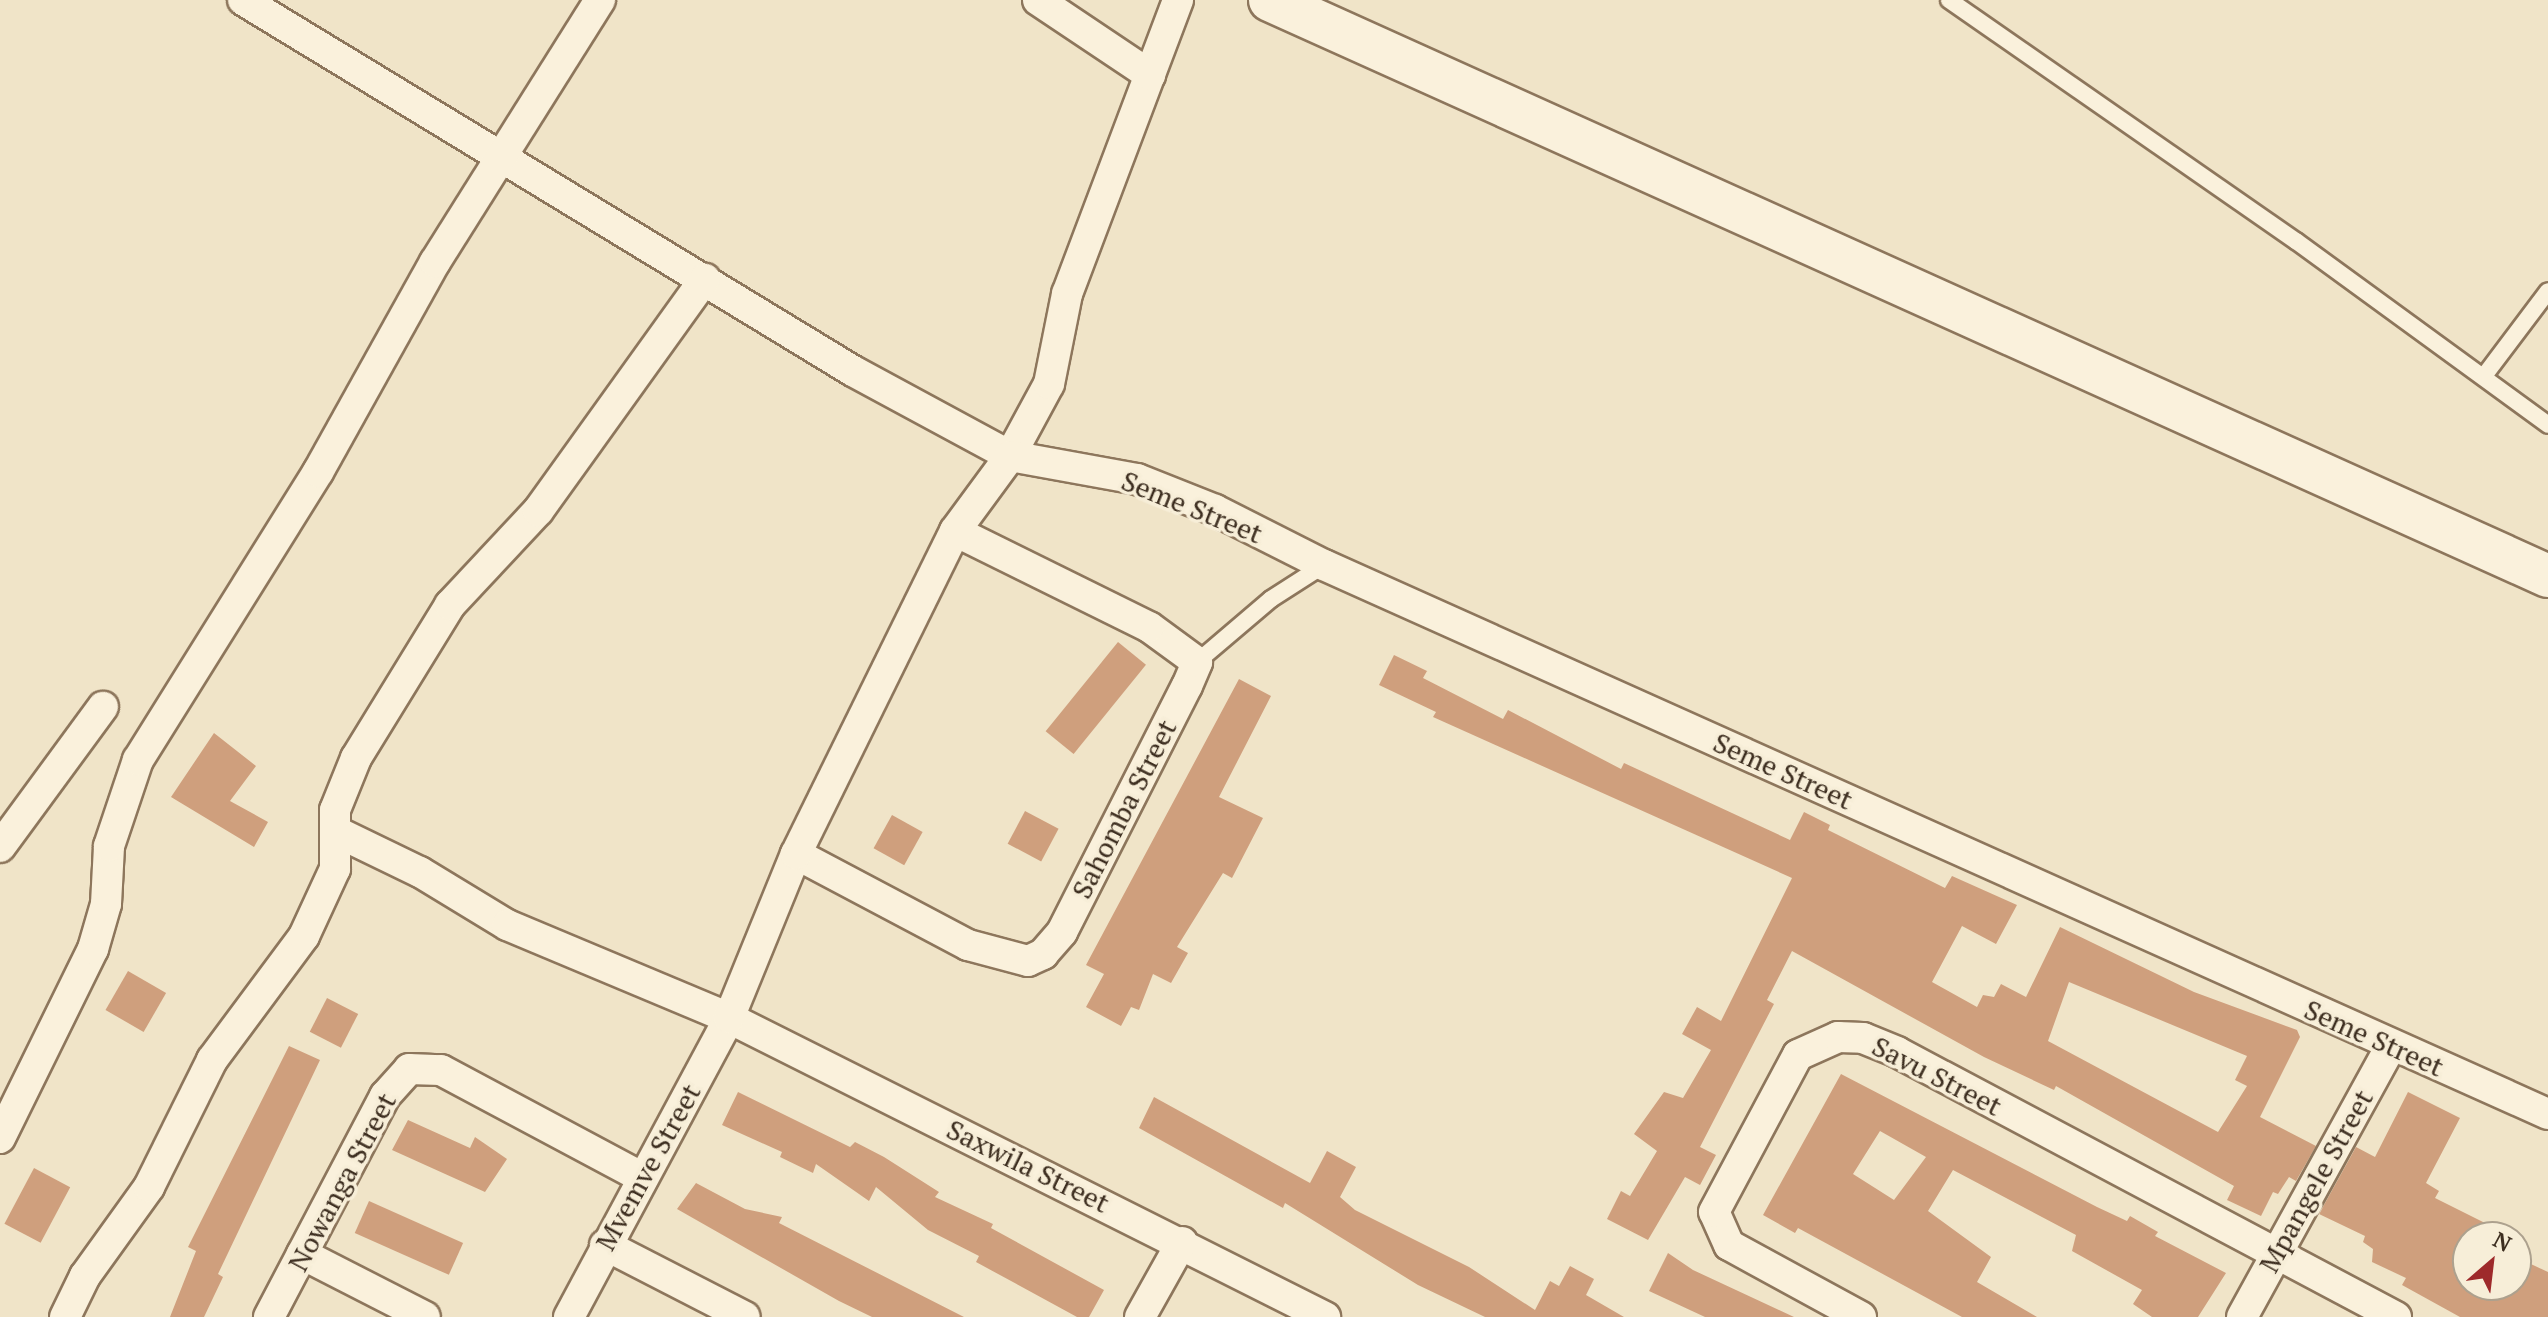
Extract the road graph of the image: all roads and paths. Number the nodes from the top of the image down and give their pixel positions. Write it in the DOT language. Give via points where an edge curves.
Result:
graph roads {
  1 [pos="243,0"];
  2 [pos="600,0"];
  3 [pos="1038,0"];
  4 [pos="1178,0"];
  5 [pos="1270,0"];
  6 [pos="1949,0"];
  7 [pos="1150,75"];
  8 [pos="500,157"];
  9 [pos="705,279"];
  10 [pos="2548,291"];
  11 [pos="2484,376"];
  12 [pos="2548,425"];
  13 [pos="1010,456"];
  14 [pos="955,531"];
  15 [pos="1324,565"];
  16 [pos="2548,576"];
  17 [pos="1197,662"];
  18 [pos="103,707"];
  19 [pos="335,831"];
  20 [pos="0,847"];
  21 [pos="796,854"];
  22 [pos="729,1018"];
  23 [pos="2391,1046"];
  24 [pos="2548,1114"];
  25 [pos="0,1138"];
  26 [pos="643,1178"];
  27 [pos="1182,1242"];
  28 [pos="605,1245"];
  29 [pos="302,1254"];
  30 [pos="2274,1255"];
  31 [pos="65,1317"];
  32 [pos="269,1317"];
  33 [pos="425,1317"];
  34 [pos="569,1317"];
  35 [pos="745,1317"];
  36 [pos="1140,1317"];
  37 [pos="1325,1317"];
  38 [pos="1861,1317"];
  39 [pos="2242,1317"];
  40 [pos="2396,1317"];
  1 -- 8 [label="street, Seme Street"];
  2 -- 8 [label="street"];
  3 -- 7 [label="street"];
  4 -- 7 [label="street"];
  5 -- 16 [label="main road"];
  6 -- 11 [label="lane"];
  7 -- 13 [label="street" via="1067,294 1049,384"];
  8 -- 9 [label="street, Seme Street"];
  8 -- 25 [label="street" via="318,472 138,760 109,846 106,904 93,949"];
  9 -- 13 [label="street, Seme Street" via="853,371"];
  9 -- 19 [label="street" via="538,511 450,605 356,758 335,810"];
  10 -- 11 [label="lane"];
  11 -- 12 [label="lane"];
  13 -- 14 [label="street"];
  13 -- 15 [label="street, Seme Street" via="1137,479"];
  14 -- 17 [label="street" via="1109,603"];
  14 -- 21 [label="street"];
  15 -- 17 [label="lane" via="1271,599"];
  15 -- 23 [label="street, Seme Street"];
  17 -- 21 [label="street, Sahomba Street" via="1062,932 1043,954 1028,961 968,945"];
  18 -- 20 [label="street"];
  19 -- 22 [label="street, Saxwila Street" via="420,872 507,925"];
  19 -- 31 [label="street" via="335,869 304,936 212,1060 149,1187 85,1276"];
  21 -- 22 [label="street"];
  22 -- 26 [label="street, Mvemve Street"];
  22 -- 27 [label="street, Saxwila Street"];
  23 -- 24 [label="street, Seme Street"];
  23 -- 30 [label="street, Mpangele Street"];
  26 -- 28 [label="street, Mvemve Street"];
  26 -- 29 [label="street, Nowanga Street" via="441,1070 409,1069 385,1096"];
  27 -- 36 [label="street"];
  27 -- 37 [label="street, Saxwila Street"];
  28 -- 34 [label="street, Mvemve Street"];
  28 -- 35 [label="street"];
  29 -- 32 [label="street, Nowanga Street"];
  29 -- 33 [label="street"];
  30 -- 38 [label="street, Savu Street" via="1897,1052 1863,1038 1838,1037 1798,1055 1714,1212 1729,1245"];
  30 -- 39 [label="street, Mpangele Street"];
  30 -- 40 [label="street, Savu Street"];
}
